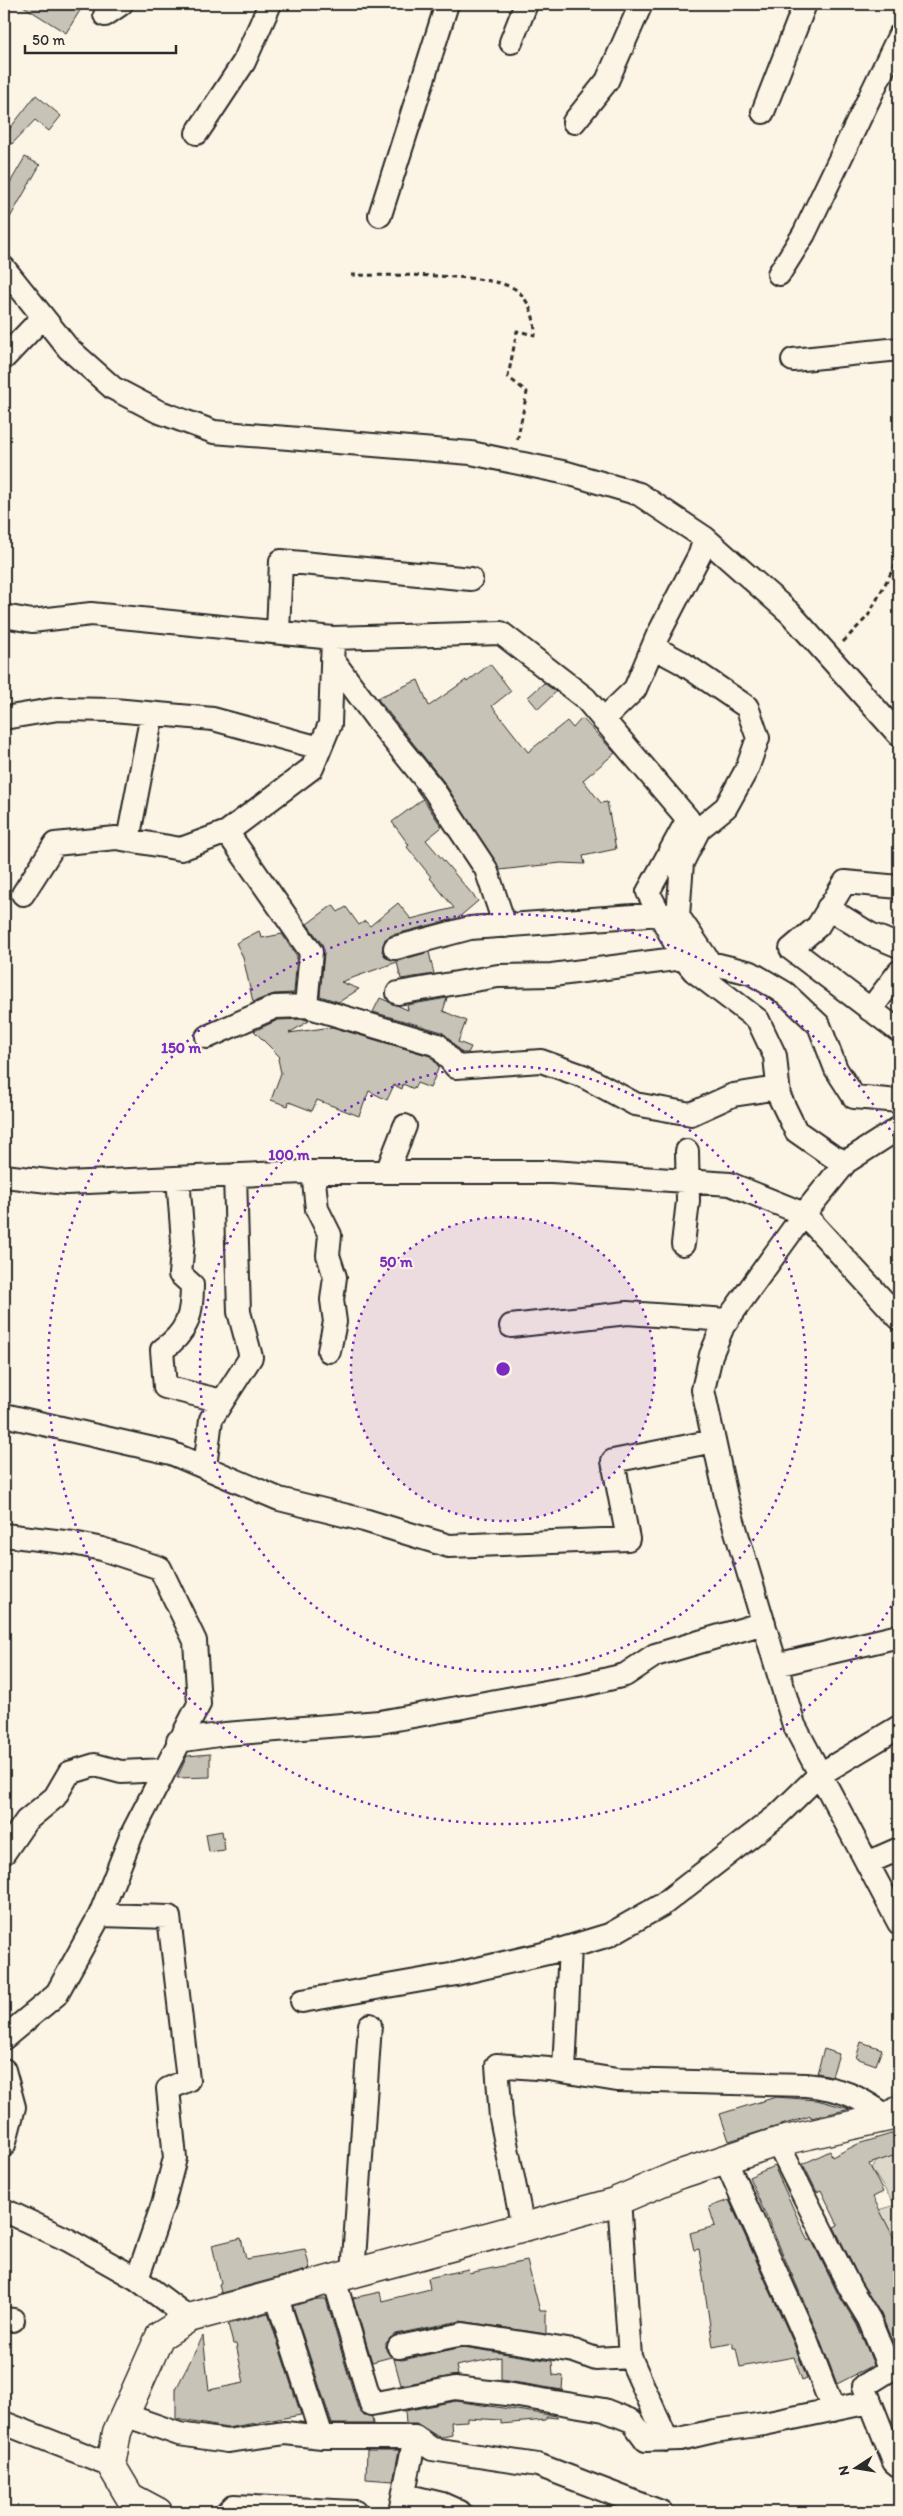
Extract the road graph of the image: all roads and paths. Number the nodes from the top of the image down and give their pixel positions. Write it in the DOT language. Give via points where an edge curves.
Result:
graph roads {
  1 [pos="270,4"];
  2 [pos="447,4"];
  3 [pos="526,4"];
  4 [pos="642,4"];
  5 [pos="805,4"];
  6 [pos="899,36"];
  7 [pos="511,42"];
  8 [pos="763,112"];
  9 [pos="574,122"];
  10 [pos="197,133"];
  11 [pos="380,215"];
  12 [pos="4,268"];
  13 [pos="780,274"];
  14 [pos="350,276"];
  15 [pos="43,317"];
  16 [pos="899,349"];
  17 [pos="4,358"];
  18 [pos="793,360"];
  19 [pos="513,462"];
  20 [pos="705,538"];
  21 [pos="899,558"];
  22 [pos="470,580"];
  23 [pos="4,616"];
  24 [pos="278,632"];
  25 [pos="653,647"];
  26 [pos="332,648"];
  27 [pos="828,657"];
  28 [pos="152,714"];
  29 [pos="4,718"];
  30 [pos="603,720"];
  31 [pos="899,735"];
  32 [pos="320,748"];
  33 [pos="227,832"];
  34 [pos="128,840"];
  35 [pos="899,887"];
  36 [pos="23,894"];
  37 [pos="828,908"];
  38 [pos="669,915"];
  39 [pos="505,926"];
  40 [pos="899,946"];
  41 [pos="395,948"];
  42 [pos="683,958"];
  43 [pos="899,972"];
  44 [pos="398,993"];
  45 [pos="306,1006"];
  46 [pos="870,1010"];
  47 [pos="899,1031"];
  48 [pos="207,1037"];
  49 [pos="778,1088"];
  50 [pos="899,1101"];
  51 [pos="405,1126"];
  52 [pos="899,1128"];
  53 [pos="687,1151"];
  54 [pos="846,1162"];
  55 [pos="313,1172"];
  56 [pos="387,1172"];
  57 [pos="235,1175"];
  58 [pos="4,1176"];
  59 [pos="178,1178"];
  60 [pos="688,1181"];
  61 [pos="804,1214"];
  62 [pos="683,1244"];
  63 [pos="899,1318"];
  64 [pos="727,1320"];
  65 [pos="511,1326"];
  66 [pos="329,1351"];
  67 [pos="222,1401"];
  68 [pos="4,1415"];
  69 [pos="714,1441"];
  70 [pos="205,1467"];
  71 [pos="4,1535"];
  72 [pos="764,1623"];
  73 [pos="899,1636"];
  74 [pos="776,1665"];
  75 [pos="899,1727"];
  76 [pos="178,1741"];
  77 [pos="164,1770"];
  78 [pos="819,1775"];
  79 [pos="899,1849"];
  80 [pos="4,1853"];
  81 [pos="867,1863"];
  82 [pos="100,1915"];
  83 [pos="899,1923"];
  84 [pos="570,1947"];
  85 [pos="302,2001"];
  86 [pos="370,2024"];
  87 [pos="4,2038"];
  88 [pos="4,2070"];
  89 [pos="564,2071"];
  90 [pos="894,2113"];
  91 [pos="777,2142"];
  92 [pos="4,2145"];
  93 [pos="726,2159"];
  94 [pos="619,2199"];
  95 [pos="4,2210"];
  96 [pos="523,2228"];
  97 [pos="344,2277"];
  98 [pos="138,2279"];
  99 [pos="276,2295"];
  100 [pos="189,2318"];
  101 [pos="399,2347"];
  102 [pos="630,2358"];
  103 [pos="870,2402"];
  104 [pos="833,2410"];
  105 [pos="125,2415"];
  106 [pos="4,2424"];
  107 [pos="322,2437"];
  108 [pos="415,2437"];
  109 [pos="667,2440"];
  110 [pos="111,2465"];
  111 [pos="899,2466"];
  112 [pos="402,2504"];
  113 [pos="158,2512"];
  114 [pos="228,2512"];
  115 [pos="355,2512"];
  116 [pos="460,2512"];
  117 [pos="660,2512"];
  1 -- 10 [label="street" via="244,62"];
  2 -- 11 [label="street"];
  3 -- 7 [label="street"];
  4 -- 9 [label="street" via="608,81"];
  5 -- 8 [label="street"];
  6 -- 13 [label="street" via="804,234"];
  12 -- 15 [label="street"];
  14 -- 19 [label="path" via="491,280 519,291 535,317 536,335 517,331 508,377 527,392"];
  15 -- 17 [label="street"];
  15 -- 19 [label="street" via="68,348 113,388 157,411 214,432 471,453"];
  16 -- 18 [label="street"];
  19 -- 20 [label="street" via="567,473 639,494"];
  20 -- 25 [label="street"];
  20 -- 27 [label="street" via="790,613"];
  21 -- 27 [label="path" via="868,616"];
  22 -- 24 [label="street" via="281,561"];
  23 -- 24 [label="street" via="32,621 91,614"];
  24 -- 26 [label="street"];
  25 -- 30 [label="street" via="635,689"];
  25 -- 38 [label="street" via="747,707 758,738 726,807 699,829 682,864"];
  26 -- 30 [label="street" via="502,633 584,698"];
  26 -- 32 [label="street" via="330,724"];
  26 -- 39 [label="street" via="378,721 434,789 486,869"];
  27 -- 31 [label="street"];
  28 -- 29 [label="street" via="58,709"];
  28 -- 32 [label="street" via="213,719"];
  28 -- 34 [label="street"];
  30 -- 38 [label="street" via="688,819 648,892"];
  32 -- 33 [label="street" via="312,768"];
  33 -- 34 [label="street" via="181,849"];
  33 -- 45 [label="street" via="311,952"];
  34 -- 36 [label="street" via="116,838 55,844"];
  35 -- 37 [label="street" via="845,882"];
  37 -- 40 [label="street" via="870,934"];
  37 -- 46 [label="street" via="818,926 791,949"];
  38 -- 39 [label="street"];
  38 -- 42 [label="street"];
  38 -- 50 [label="street" via="710,963 751,973 785,993 819,1025 836,1069 854,1097"];
  39 -- 41 [label="street" via="470,928"];
  42 -- 44 [label="street" via="552,975 498,976"];
  42 -- 49 [label="street" via="694,971 758,1020 775,1056"];
  43 -- 46 [label="street"];
  45 -- 48 [label="street" via="275,1007"];
  45 -- 49 [label="street" via="438,1044 456,1067 541,1061 583,1076 635,1104 691,1114 733,1095"];
  46 -- 47 [label="street"];
  49 -- 54 [label="street" via="796,1131"];
  51 -- 56 [label="street"];
  52 -- 54 [label="street"];
  53 -- 60 [label="street"];
  54 -- 61 [label="street"];
  55 -- 56 [label="street"];
  55 -- 57 [label="street"];
  55 -- 66 [label="street" via="317,1209 330,1235 328,1256 335,1277 332,1300 335,1322"];
  56 -- 60 [label="street" via="552,1172"];
  57 -- 59 [label="street"];
  57 -- 67 [label="street" via="239,1312 251,1357"];
  58 -- 59 [label="street" via="66,1183"];
  59 -- 67 [label="street" via="183,1241 180,1274 192,1285 192,1310 176,1340 162,1350 165,1387"];
  60 -- 61 [label="street" via="730,1184"];
  60 -- 62 [label="street"];
  61 -- 63 [label="street"];
  61 -- 64 [label="street"];
  64 -- 65 [label="street" via="628,1313"];
  64 -- 69 [label="street" via="711,1355 703,1390"];
  67 -- 70 [label="street" via="211,1419"];
  68 -- 70 [label="street" via="172,1453"];
  69 -- 70 [label="street" via="613,1460 628,1539 579,1542 449,1546 279,1499"];
  69 -- 72 [label="street" via="727,1501"];
  71 -- 76 [label="street" via="102,1549 160,1568 195,1641 199,1704"];
  72 -- 74 [label="street"];
  72 -- 76 [label="street" via="655,1655 625,1675 579,1686 380,1722 225,1734"];
  73 -- 74 [label="street"];
  74 -- 78 [label="street" via="794,1725"];
  75 -- 78 [label="street"];
  76 -- 77 [label="street"];
  77 -- 80 [label="street" via="121,1772 95,1765 69,1773 56,1797 26,1821"];
  77 -- 82 [label="street" via="132,1834"];
  78 -- 81 [label="street"];
  78 -- 84 [label="street" via="778,1815 662,1904 609,1935"];
  79 -- 81 [label="street"];
  81 -- 83 [label="street"];
  82 -- 87 [label="street" via="56,1995"];
  82 -- 98 [label="street" via="169,1916 182,2020 188,2080 168,2089 175,2158"];
  84 -- 85 [label="street" via="456,1974"];
  84 -- 89 [label="street"];
  86 -- 97 [label="street"];
  88 -- 92 [label="street" via="14,2107"];
  89 -- 90 [label="street" via="617,2080 836,2088"];
  89 -- 96 [label="street" via="497,2065 501,2118"];
  90 -- 91 [label="main road"];
  91 -- 93 [label="main road"];
  91 -- 103 [label="street" via="850,2288 869,2319 890,2370 864,2386"];
  93 -- 94 [label="main road"];
  93 -- 104 [label="street" via="806,2339"];
  94 -- 96 [label="main road"];
  94 -- 102 [label="street"];
  95 -- 98 [label="street" via="68,2240"];
  96 -- 97 [label="main road"];
  97 -- 99 [label="main road"];
  97 -- 109 [label="street" via="370,2404 455,2388 506,2394 604,2410 632,2421 646,2440"];
  98 -- 100 [label="street"];
  99 -- 100 [label="main road"];
  99 -- 107 [label="street"];
  100 -- 105 [label="main road" via="160,2336"];
  101 -- 102 [label="street" via="463,2334 574,2352 596,2359"];
  102 -- 109 [label="street"];
  103 -- 104 [label="street"];
  103 -- 111 [label="street" via="894,2462"];
  104 -- 109 [label="street"];
  105 -- 107 [label="street" via="179,2434 227,2441 285,2433"];
  105 -- 110 [label="main road" via="117,2432"];
  106 -- 110 [label="street"];
  107 -- 108 [label="street"];
  108 -- 112 [label="street"];
  108 -- 117 [label="street" via="432,2449 538,2465"];
  110 -- 113 [label="main road" via="130,2496"];
  112 -- 116 [label="street" via="442,2504"];
  114 -- 115 [label="street" via="234,2506"];
}
